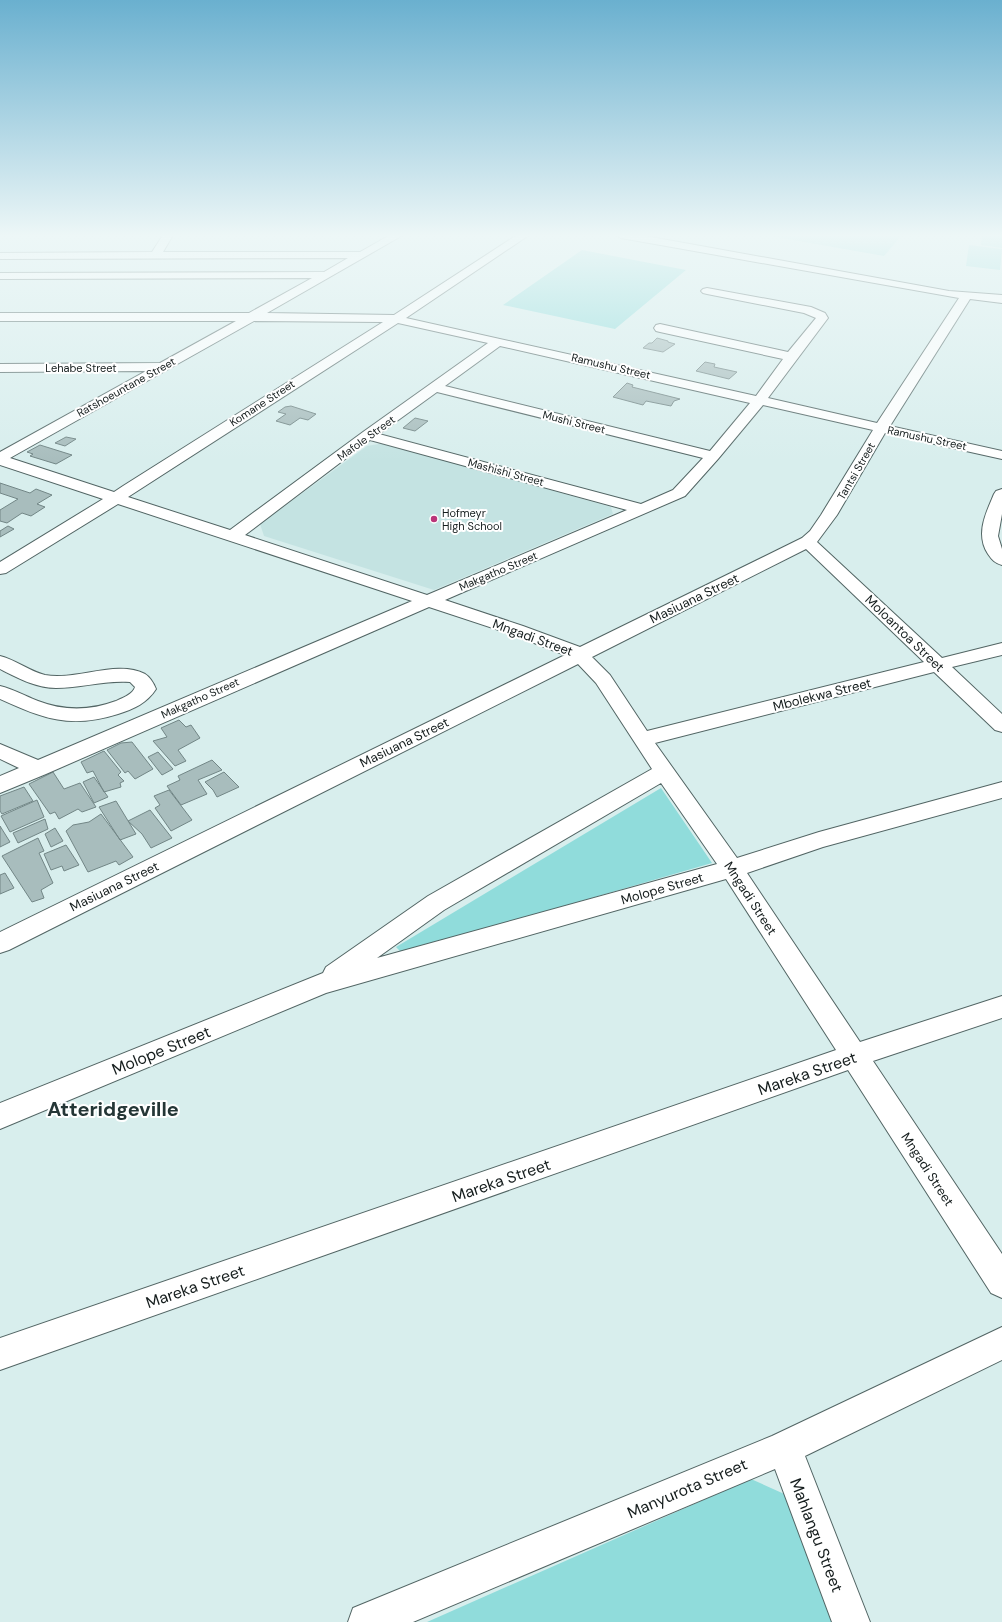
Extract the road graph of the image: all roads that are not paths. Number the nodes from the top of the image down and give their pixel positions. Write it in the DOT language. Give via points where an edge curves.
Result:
graph roads {
  1 [pos="262,311"];
  2 [pos="409,311"];
  3 [pos="808,311"];
  4 [pos="957,311"];
  5 [pos="0,317"];
  6 [pos="250,317"];
  7 [pos="396,319"];
  8 [pos="660,328"];
  9 [pos="499,341"];
  10 [pos="790,356"];
  11 [pos="162,367"];
  12 [pos="0,368"];
  13 [pos="31,368"];
  14 [pos="5,381"];
  15 [pos="434,387"];
  16 [pos="760,400"];
  17 [pos="881,428"];
  18 [pos="368,435"];
  19 [pos="1002,455"];
  20 [pos="713,456"];
  21 [pos="0,459"];
  22 [pos="1002,494"];
  23 [pos="117,498"];
  24 [pos="643,509"];
  25 [pos="996,527"];
  26 [pos="233,536"];
  27 [pos="808,542"];
  28 [pos="1002,560"];
  29 [pos="0,570"];
  30 [pos="429,600"];
  31 [pos="1002,649"];
  32 [pos="580,654"];
  33 [pos="0,662"];
  34 [pos="939,665"];
  35 [pos="0,692"];
  36 [pos="1002,725"];
  37 [pos="642,739"];
  38 [pos="0,751"];
  39 [pos="39,769"];
  40 [pos="665,771"];
  41 [pos="0,785"];
  42 [pos="1002,790"];
  43 [pos="732,869"];
  44 [pos="0,943"];
  45 [pos="321,984"];
  46 [pos="1002,1007"];
  47 [pos="854,1056"];
  48 [pos="0,1116"];
  49 [pos="1002,1282"];
  50 [pos="1002,1343"];
  51 [pos="0,1354"];
  52 [pos="784,1448"];
  53 [pos="367,1622"];
  54 [pos="851,1622"];
  1 -- 6 [label="street, Ratshoeuntane Street"];
  2 -- 7 [label="street, Komane Street"];
  3 -- 10 [label="street, Makgatho Street" via="821,316 822,321"];
  4 -- 17 [label="street, Tantsi Street"];
  5 -- 6 [label="street, Ramushu Street"];
  6 -- 7 [label="street, Ramushu Street"];
  6 -- 11 [label="street, Ratshoeuntane Street"];
  7 -- 9 [label="street, Ramushu Street"];
  7 -- 23 [label="street, Komane Street"];
  8 -- 10 [label="street"];
  9 -- 15 [label="street, Mafole Street"];
  9 -- 16 [label="street, Ramushu Street"];
  10 -- 16 [label="street, Makgatho Street"];
  11 -- 13 [label="street, Lehabe Street"];
  11 -- 21 [label="street, Ratshoeuntane Street"];
  12 -- 13 [label="street, Lehabe Street"];
  13 -- 14 [label="street"];
  15 -- 18 [label="street, Mafole Street"];
  15 -- 20 [label="street, Mushi Street"];
  16 -- 17 [label="street, Ramushu Street"];
  16 -- 20 [label="street, Makgatho Street"];
  17 -- 19 [label="street, Ramushu Street"];
  17 -- 27 [label="street, Tantsi Street" via="829,515"];
  18 -- 24 [label="street, Mashishi Street"];
  18 -- 26 [label="street, Mafole Street"];
  20 -- 24 [label="street, Makgatho Street" via="679,493"];
  21 -- 23 [label="street, Mngadi Street"];
  22 -- 25 [label="street"];
  23 -- 26 [label="street, Mngadi Street"];
  23 -- 29 [label="street, Komane Street"];
  24 -- 30 [label="street, Makgatho Street"];
  25 -- 28 [label="street" via="989,534 991,545"];
  26 -- 30 [label="street, Mngadi Street"];
  27 -- 32 [label="street, Masiuana Street"];
  27 -- 34 [label="street, Moloantoa Street"];
  30 -- 32 [label="street, Mngadi Street"];
  30 -- 39 [label="street, Makgatho Street"];
  31 -- 34 [label="street, Mbolekwa Street"];
  32 -- 37 [label="street, Mngadi Street" via="603,679"];
  32 -- 44 [label="street, Masiuana Street"];
  33 -- 35 [label="street" via="44,681 64,682 124,676 136,677 143,682 146,689 141,696 130,702 104,712 80,717 64,716 40,709"];
  34 -- 36 [label="street, Moloantoa Street"];
  34 -- 37 [label="street, Mbolekwa Street"];
  37 -- 40 [label="street, Mngadi Street"];
  38 -- 39 [label="street"];
  39 -- 41 [label="street, Makgatho Street"];
  40 -- 43 [label="street, Mngadi Street"];
  40 -- 45 [label="street, Molope Street" via="436,903"];
  42 -- 43 [label="street, Molope Street" via="818,840"];
  43 -- 45 [label="street, Molope Street"];
  43 -- 47 [label="street, Mngadi Street"];
  45 -- 48 [label="street, Molope Street"];
  46 -- 47 [label="street, Mareka Street"];
  47 -- 49 [label="street, Mngadi Street"];
  47 -- 51 [label="street, Mareka Street"];
  50 -- 52 [label="street, Manyurota Street"];
  52 -- 53 [label="street, Manyurota Street"];
  52 -- 54 [label="street, Mahlangu Street"];
}
